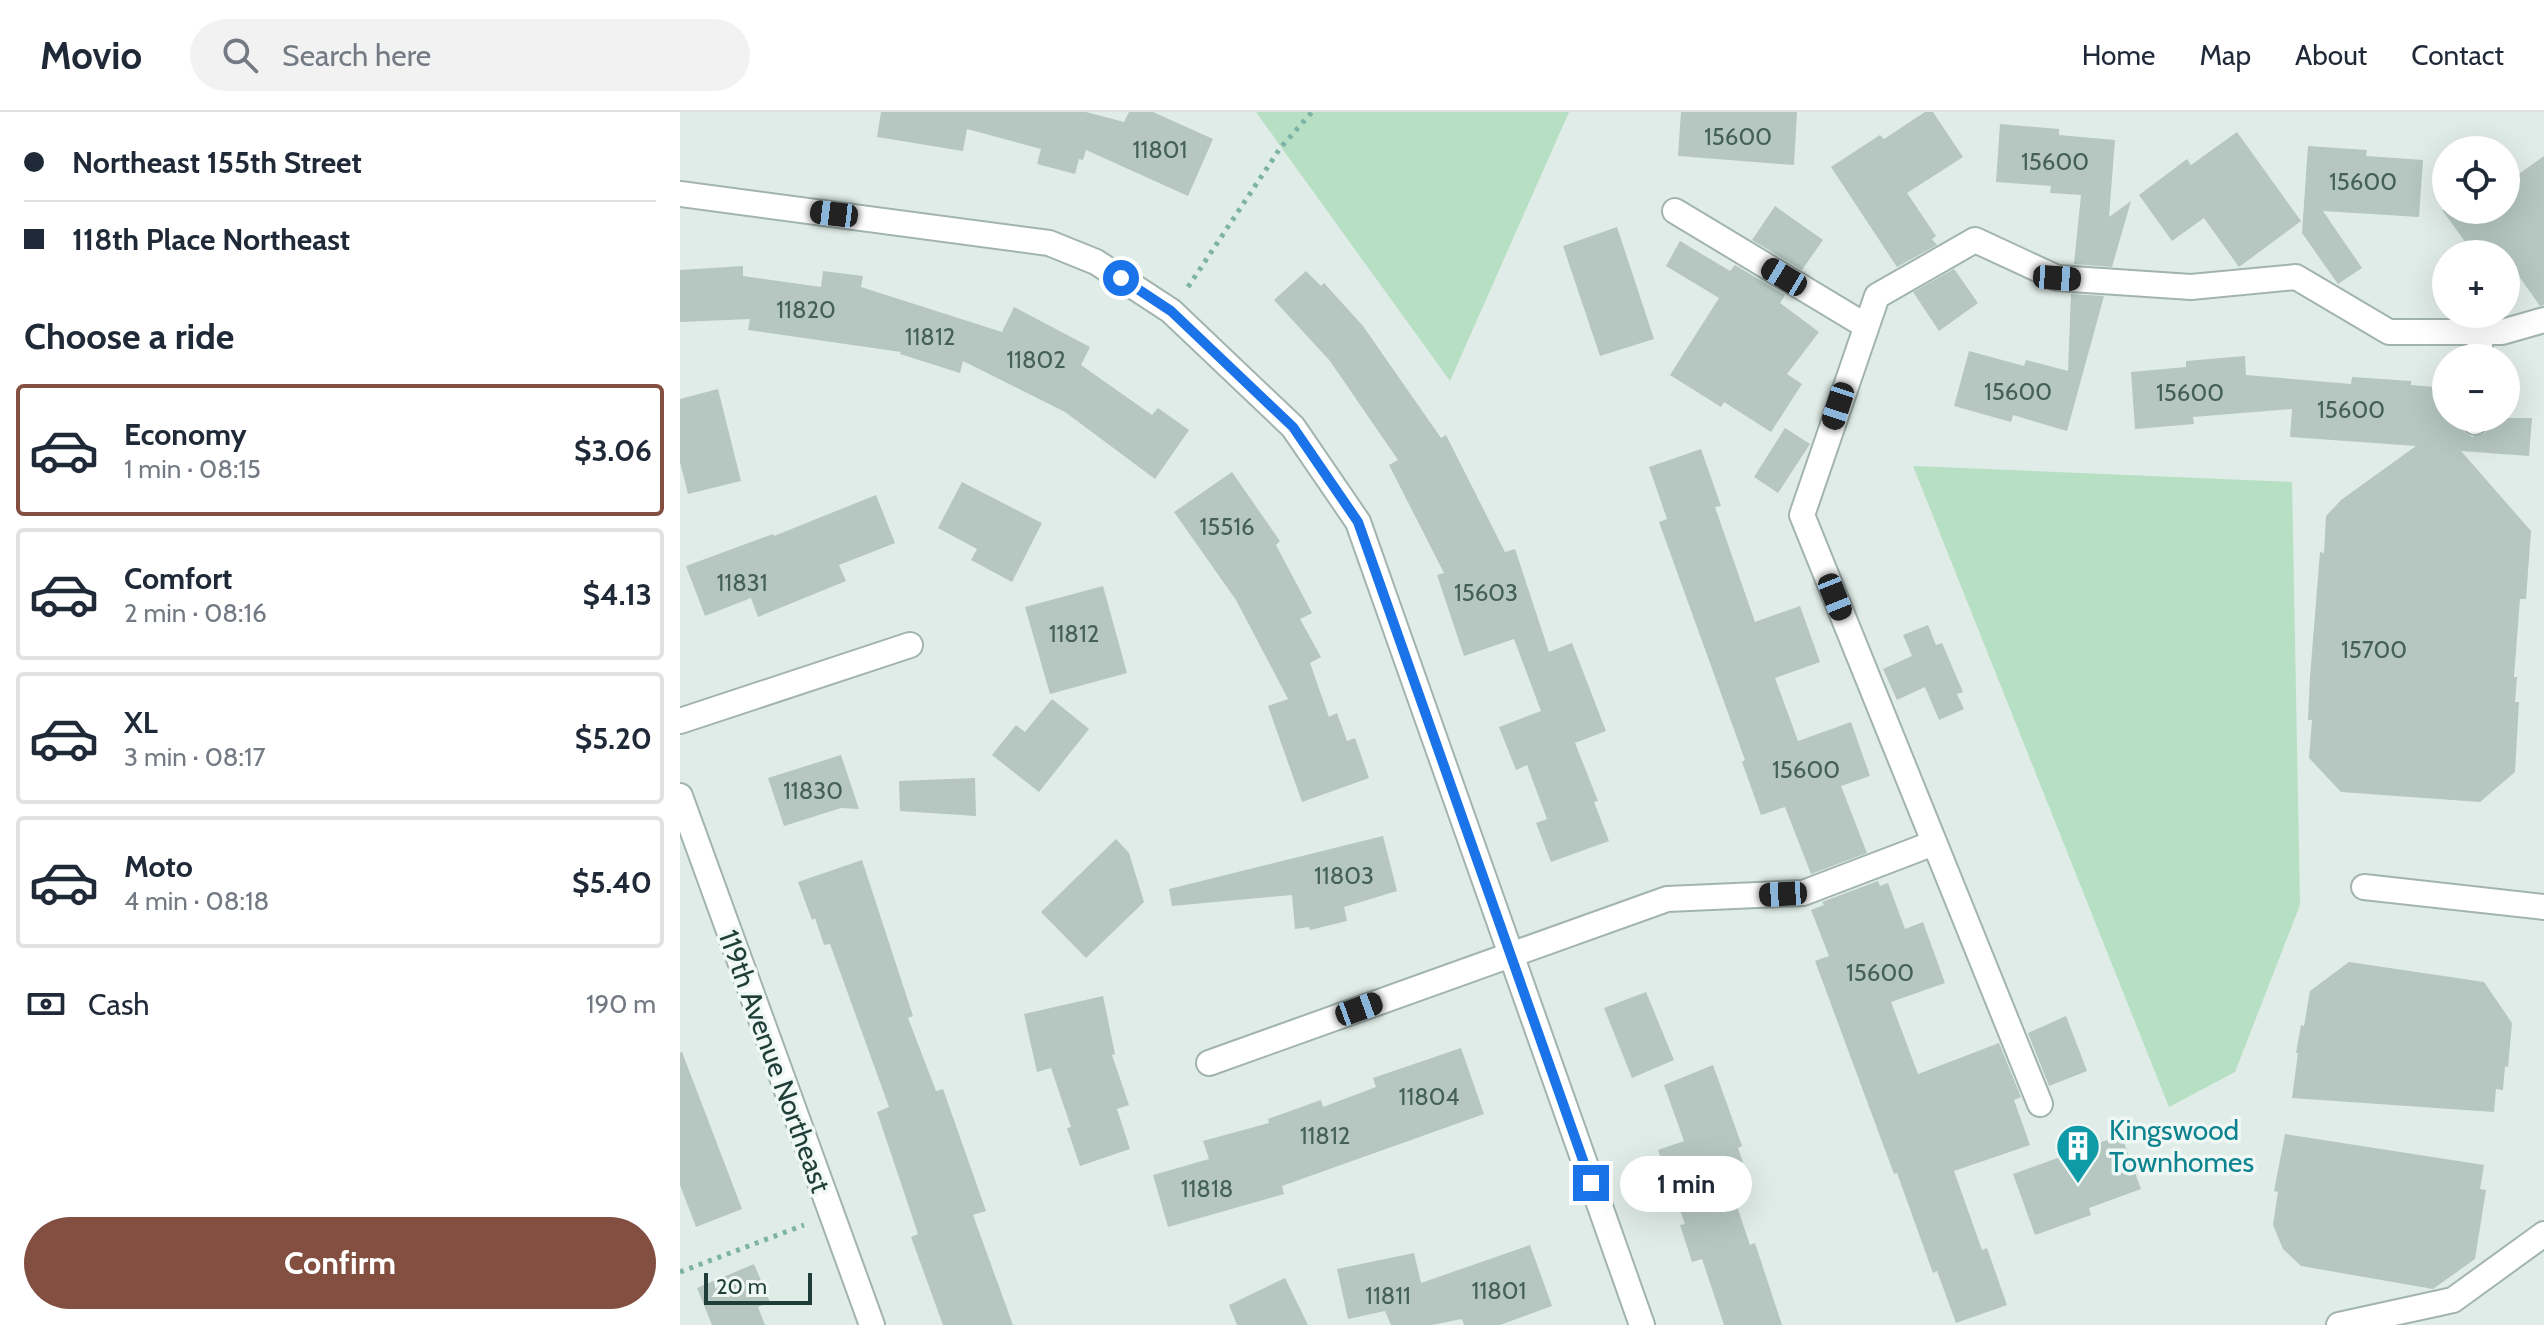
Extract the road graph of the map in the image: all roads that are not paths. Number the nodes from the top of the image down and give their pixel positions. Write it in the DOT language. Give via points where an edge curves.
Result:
graph roads {
  1 [pos="680,194"];
  2 [pos="1675,211"];
  3 [pos="2544,320"];
  4 [pos="1866,326"];
  5 [pos="2481,332"];
  6 [pos="2480,344"];
  7 [pos="910,645"];
  8 [pos="680,721"];
  9 [pos="680,796"];
  10 [pos="1934,843"];
  11 [pos="2364,887"];
  12 [pos="2544,907"];
  13 [pos="1510,955"];
  14 [pos="1209,1063"];
  15 [pos="2040,1104"];
  16 [pos="2544,1234"];
  17 [pos="872,1325"];
  18 [pos="1642,1325"];
  19 [pos="2339,1325"];
  1 -- 13 [label="street" via="1049,243 1096,262 1171,311 1293,427 1358,522"];
  2 -- 4 [label="street"];
  3 -- 5 [label="street"];
  4 -- 5 [label="street" via="1877,296 1975,240 2057,278 2191,287 2296,277 2389,332"];
  4 -- 10 [label="street" via="1802,515"];
  5 -- 6 [label="street"];
  7 -- 8 [label="street"];
  9 -- 17 [label="street, 119th Avenue Northeast"];
  10 -- 13 [label="street" via="1803,893 1667,899"];
  10 -- 15 [label="street"];
  11 -- 12 [label="street"];
  13 -- 14 [label="street"];
  13 -- 18 [label="street"];
  16 -- 19 [label="street" via="2453,1300"];
}
